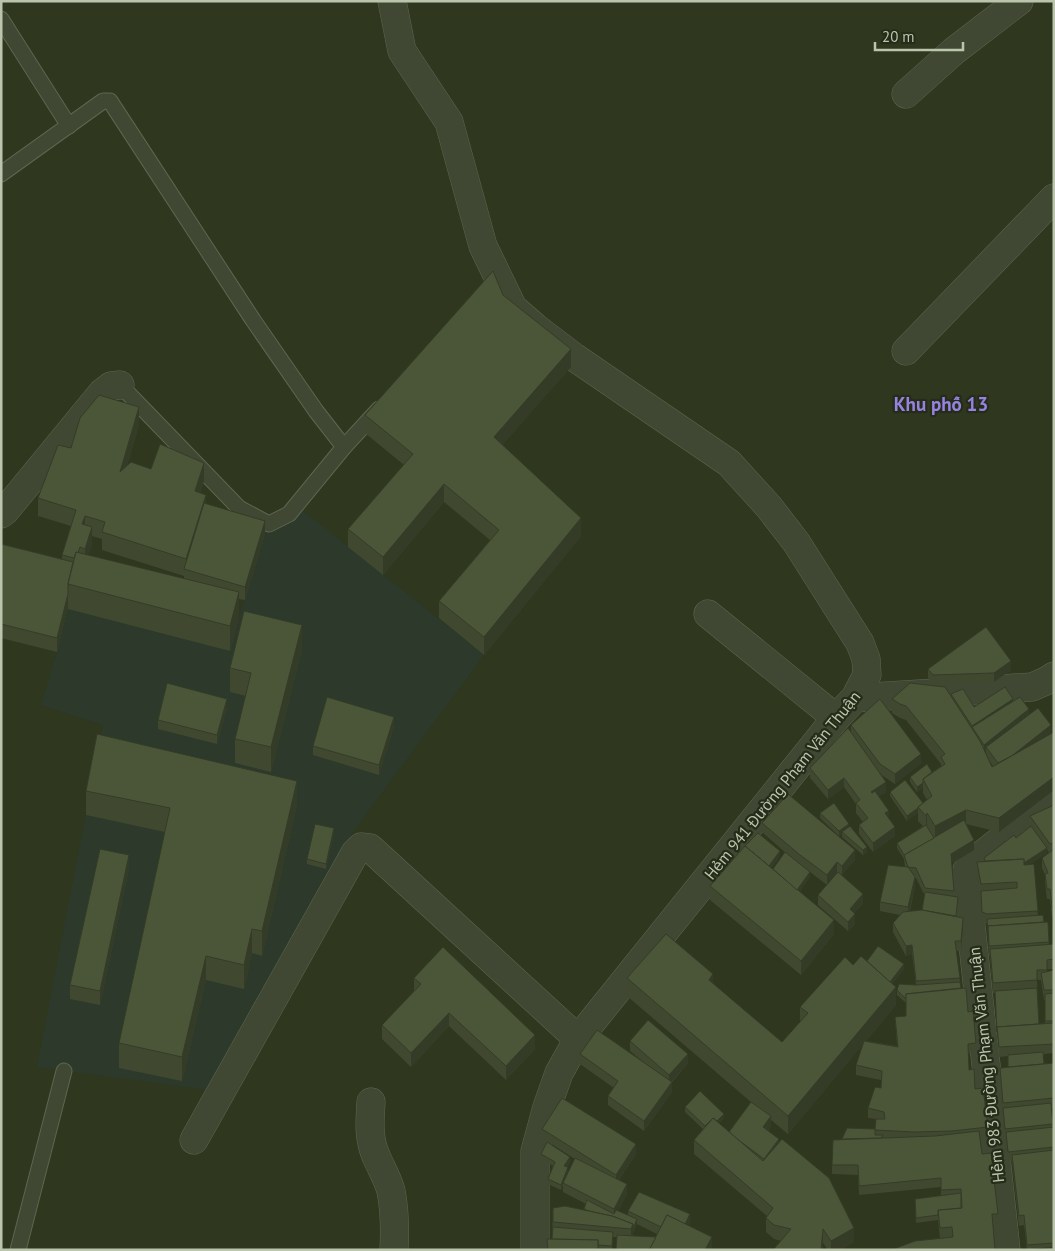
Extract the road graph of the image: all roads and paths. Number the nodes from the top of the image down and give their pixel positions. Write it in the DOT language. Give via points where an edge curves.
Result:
graph roads {
  1 [pos="392,1"];
  2 [pos="1019,1"];
  3 [pos="1,19"];
  4 [pos="906,94"];
  5 [pos="69,126"];
  6 [pos="1,174"];
  7 [pos="1054,198"];
  8 [pos="906,351"];
  9 [pos="120,385"];
  10 [pos="390,396"];
  11 [pos="344,446"];
  12 [pos="1,514"];
  13 [pos="708,614"];
  14 [pos="1054,676"];
  15 [pos="855,698"];
  16 [pos="836,718"];
  17 [pos="1054,798"];
  18 [pos="578,1039"];
  19 [pos="64,1071"];
  20 [pos="370,1102"];
  21 [pos="194,1140"];
  22 [pos="18,1250"];
  23 [pos="394,1250"];
  24 [pos="535,1250"];
  25 [pos="1006,1250"];
  1 -- 15 [label="street, Hẻm 941 Đường Phạm Văn Thuận" via="402,51 448,122 491,282 513,308 574,357 729,463 769,507 796,542 860,644 866,659 867,675"];
  2 -- 4 [label="street"];
  3 -- 5 [label="lane"];
  5 -- 6 [label="lane"];
  5 -- 11 [label="lane" via="103,101 110,101 253,320"];
  7 -- 8 [label="street"];
  9 -- 11 [label="lane" via="239,508 269,524 289,514"];
  9 -- 12 [label="street" via="111,386 102,393"];
  10 -- 11 [label="lane"];
  13 -- 16 [label="street"];
  14 -- 15 [label="street" via="1032,686"];
  15 -- 16 [label="street, Hẻm 941 Đường Phạm Văn Thuận"];
  16 -- 18 [label="street, Hẻm 941 Đường Phạm Văn Thuận"];
  17 -- 25 [label="street, Hẻm 983 Đường Phạm Văn Thuận" via="967,870"];
  18 -- 21 [label="street" via="370,848 361,847 354,853"];
  18 -- 24 [label="street, Hẻm 941 Đường Phạm Văn Thuận" via="560,1073 535,1151"];
  19 -- 22 [label="lane"];
  20 -- 23 [label="street" via="369,1132 388,1182 395,1214"];
}
